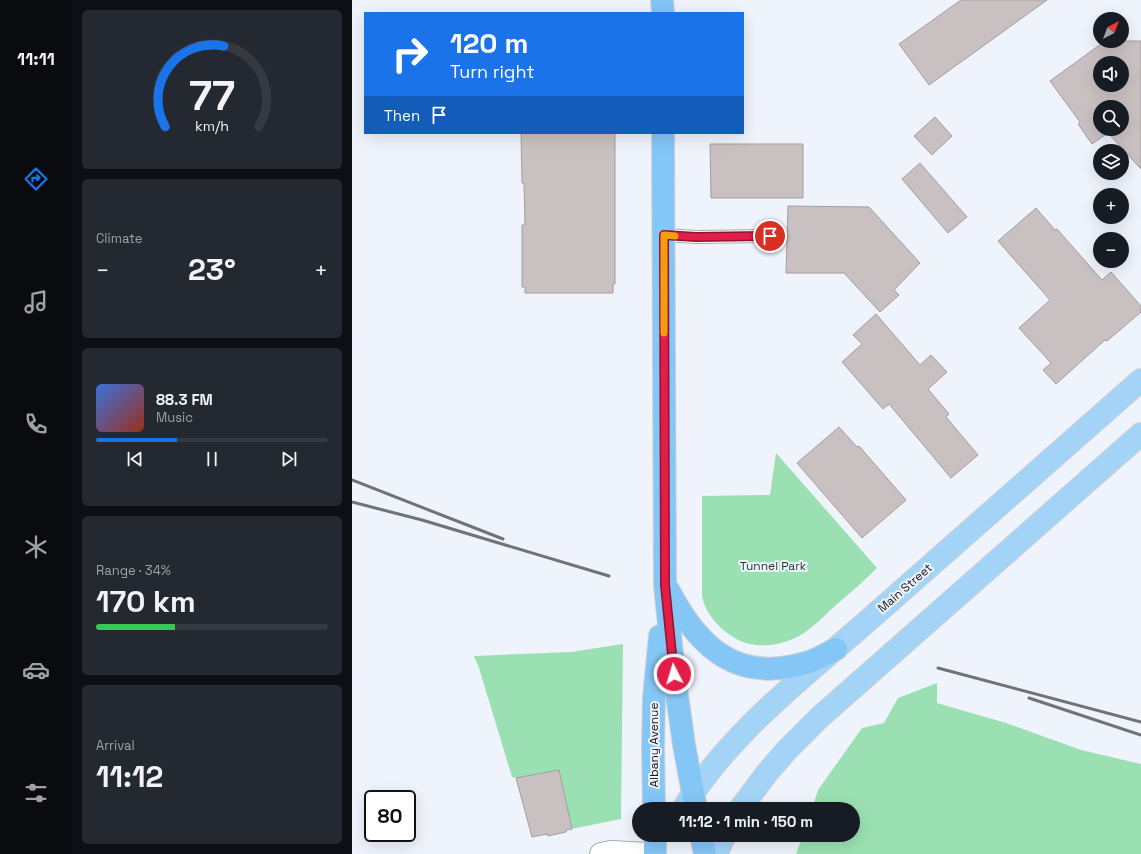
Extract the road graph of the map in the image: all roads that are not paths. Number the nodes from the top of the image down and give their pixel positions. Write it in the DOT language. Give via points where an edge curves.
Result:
graph roads {
  1 [pos="662,0"];
  2 [pos="662,12"];
  3 [pos="663,134"];
  4 [pos="664,235"];
  5 [pos="770,236"];
  6 [pos="1141,380"];
  7 [pos="1141,434"];
  8 [pos="665,585"];
  9 [pos="836,648"];
  10 [pos="654,802"];
  11 [pos="690,802"];
  12 [pos="691,802"];
  13 [pos="745,802"];
  14 [pos="655,842"];
  15 [pos="663,842"];
  16 [pos="702,842"];
  17 [pos="722,842"];
  18 [pos="601,854"];
  19 [pos="649,854"];
  20 [pos="655,854"];
  21 [pos="705,854"];
  22 [pos="716,854"];
  1 -- 2 [label="highway"];
  3 -- 4 [label="highway, Albany Avenue"];
  4 -- 5 [label="lane"];
  4 -- 8 [label="highway, Albany Avenue"];
  6 -- 9 [label="main road, Main Street"];
  7 -- 13 [label="main road" via="820,717 786,751"];
  8 -- 9 [label="highway" via="680,613 711,649 729,660 748,667 788,668 810,662"];
  8 -- 10 [label="highway, Albany Avenue" via="654,698"];
  8 -- 11 [label="highway, Albany Avenue"];
  9 -- 12 [label="main road, Main Street" via="773,703 742,735 716,763"];
  14 -- 20 [label="highway"];
  15 -- 20 [label="main road"];
  16 -- 21 [label="highway"];
  17 -- 22 [label="main road"];
  18 -- 19 [label="street"];
}
